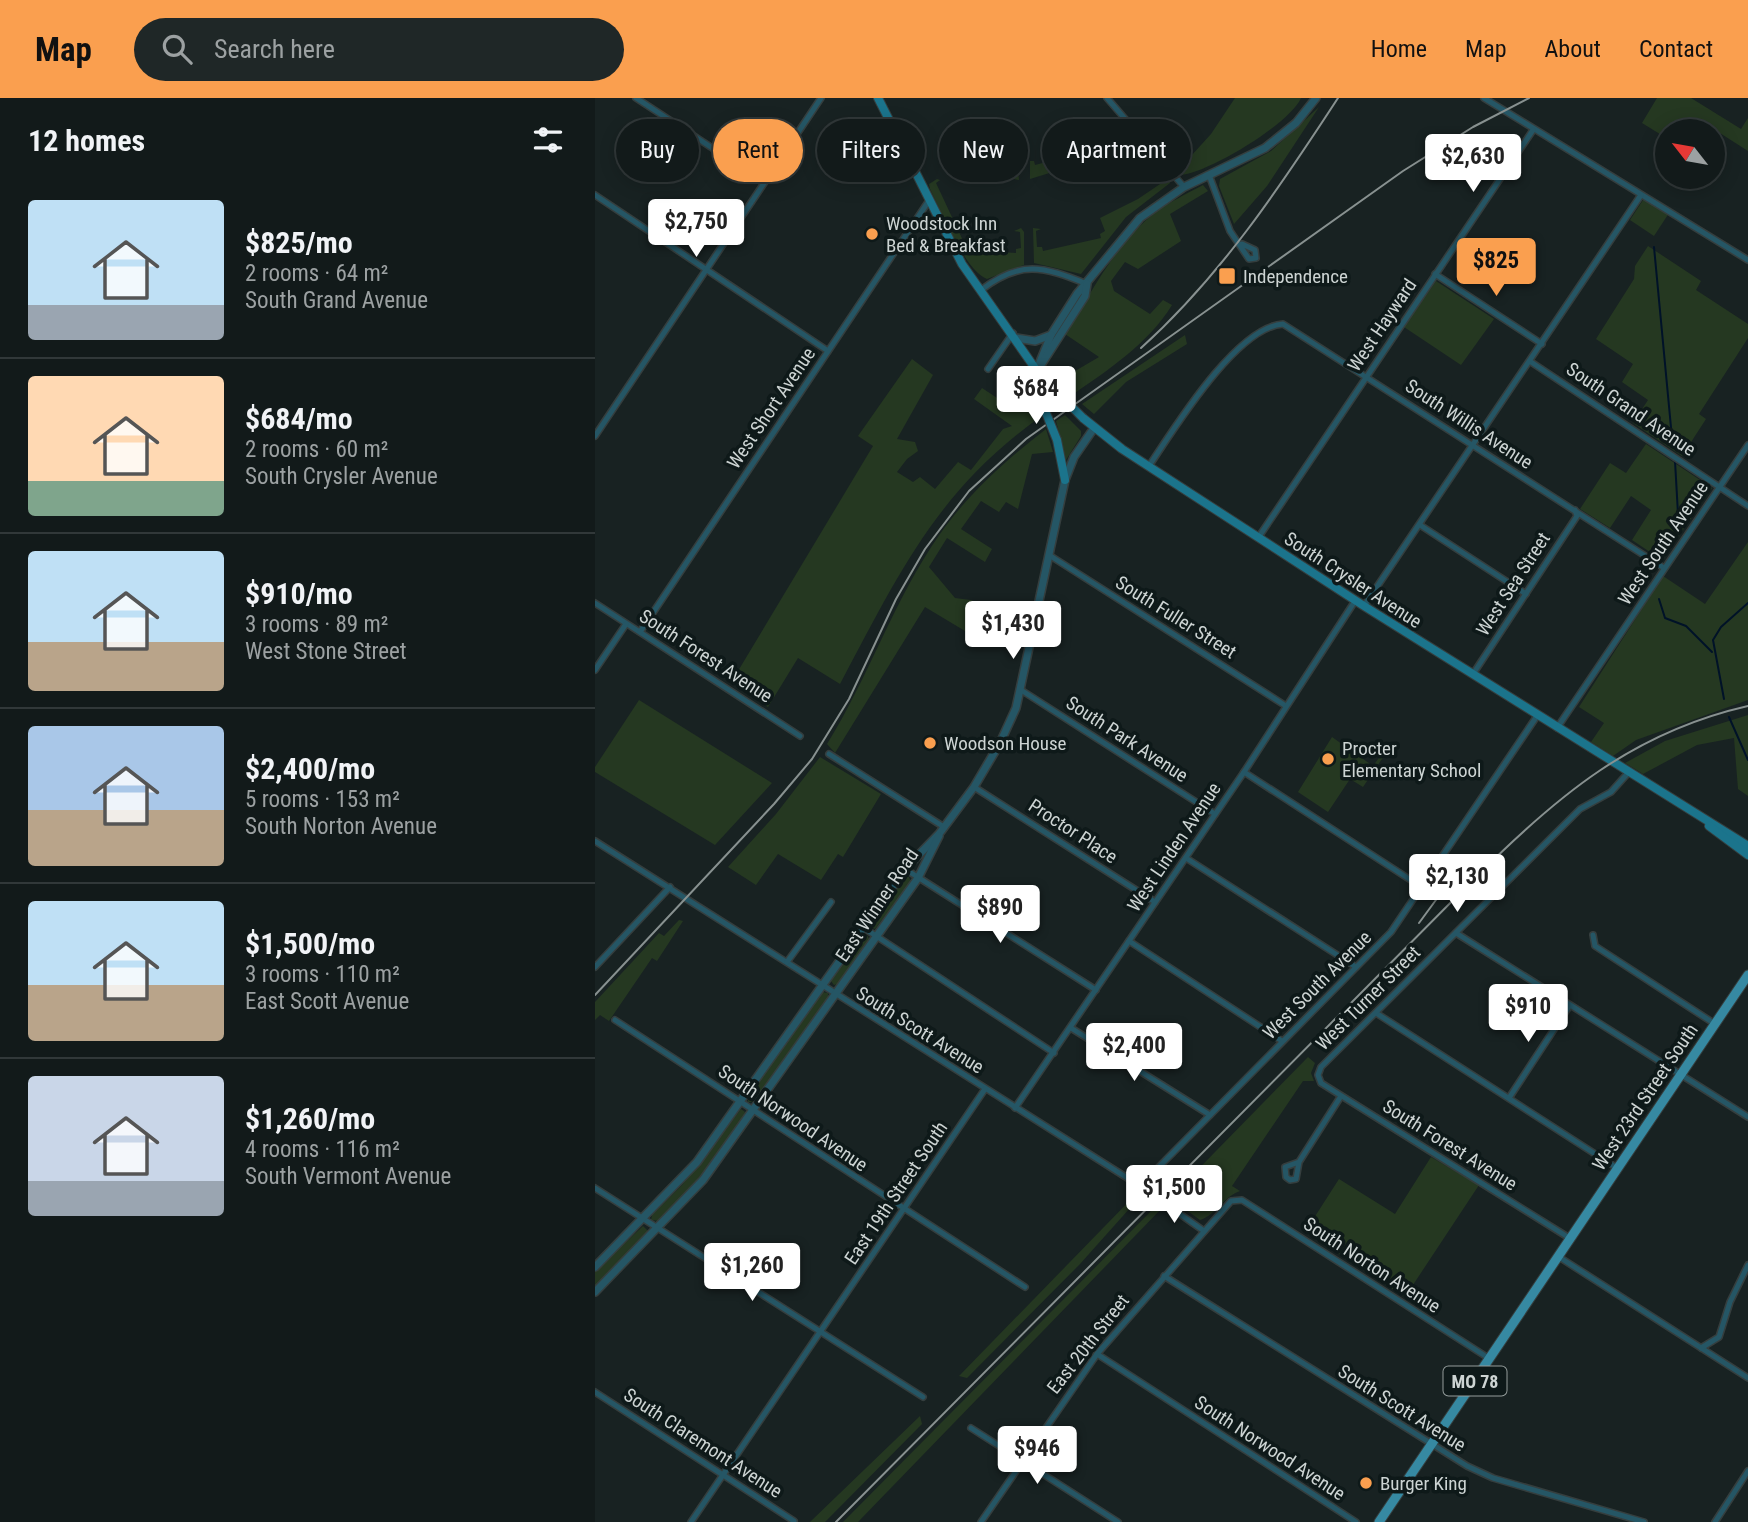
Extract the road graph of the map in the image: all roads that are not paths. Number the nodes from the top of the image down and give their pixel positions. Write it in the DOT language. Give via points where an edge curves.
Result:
graph roads {
  1 [pos="636,98"];
  2 [pos="821,98"];
  3 [pos="878,98"];
  4 [pos="1107,98"];
  5 [pos="1316,98"];
  6 [pos="1484,98"];
  7 [pos="803,125"];
  8 [pos="1533,130"];
  9 [pos="713,149"];
  10 [pos="1209,175"];
  11 [pos="764,182"];
  12 [pos="1184,187"];
  13 [pos="595,195"];
  14 [pos="1641,195"];
  15 [pos="928,202"];
  16 [pos="1242,244"];
  17 [pos="1748,260"];
  18 [pos="706,268"];
  19 [pos="1436,274"];
  20 [pos="1087,284"];
  21 [pos="981,290"];
  22 [pos="1051,335"];
  23 [pos="1014,336"];
  24 [pos="1542,344"];
  25 [pos="828,351"];
  26 [pos="1531,362"];
  27 [pos="988,369"];
  28 [pos="1037,371"];
  29 [pos="1366,377"];
  30 [pos="1094,428"];
  31 [pos="595,436"];
  32 [pos="1748,445"];
  33 [pos="1474,446"];
  34 [pos="1149,466"];
  35 [pos="1065,480"];
  36 [pos="1720,488"];
  37 [pos="1748,506"];
  38 [pos="1575,510"];
  39 [pos="1420,525"];
  40 [pos="1258,538"];
  41 [pos="1049,555"];
  42 [pos="1664,568"];
  43 [pos="1526,594"];
  44 [pos="1355,601"];
  45 [pos="595,603"];
  46 [pos="1364,606"];
  47 [pos="627,624"];
  48 [pos="640,632"];
  49 [pos="595,670"];
  50 [pos="1472,674"];
  51 [pos="1021,690"];
  52 [pos="1286,706"];
  53 [pos="1537,716"];
  54 [pos="1557,728"];
  55 [pos="800,736"];
  56 [pos="829,754"];
  57 [pos="1244,772"];
  58 [pos="1627,774"];
  59 [pos="974,787"];
  60 [pos="1215,814"];
  61 [pos="1704,822"];
  62 [pos="942,831"];
  63 [pos="595,841"];
  64 [pos="1748,846"];
  65 [pos="1748,855"];
  66 [pos="1186,858"];
  67 [pos="905,869"];
  68 [pos="918,878"];
  69 [pos="670,887"];
  70 [pos="1423,888"];
  71 [pos="831,902"];
  72 [pos="1155,902"];
  73 [pos="864,928"];
  74 [pos="1456,933"];
  75 [pos="1593,935"];
  76 [pos="877,936"];
  77 [pos="1129,941"];
  78 [pos="787,962"];
  79 [pos="595,967"];
  80 [pos="1356,967"];
  81 [pos="1748,975"];
  82 [pos="823,986"];
  83 [pos="1096,990"];
  84 [pos="836,995"];
  85 [pos="1570,1005"];
  86 [pos="1376,1013"];
  87 [pos="615,1020"];
  88 [pos="1715,1024"];
  89 [pos="1071,1028"];
  90 [pos="1282,1041"];
  91 [pos="1054,1053"];
  92 [pos="1318,1075"];
  93 [pos="1680,1076"];
  94 [pos="985,1089"];
  95 [pos="1341,1096"];
  96 [pos="1509,1098"];
  97 [pos="740,1101"];
  98 [pos="1015,1108"];
  99 [pos="752,1112"];
  100 [pos="1210,1115"];
  101 [pos="1748,1117"];
  102 [pos="1299,1162"];
  103 [pos="1618,1168"];
  104 [pos="1140,1186"];
  105 [pos="595,1188"];
  106 [pos="1236,1199"];
  107 [pos="903,1210"];
  108 [pos="643,1219"];
  109 [pos="660,1228"];
  110 [pos="1204,1231"];
  111 [pos="1570,1239"];
  112 [pos="1559,1256"];
  113 [pos="1748,1265"];
  114 [pos="595,1267"];
  115 [pos="1164,1276"];
  116 [pos="1025,1287"];
  117 [pos="595,1292"];
  118 [pos="821,1331"];
  119 [pos="1701,1348"];
  120 [pos="1097,1354"];
  121 [pos="1490,1359"];
  122 [pos="1748,1378"];
  123 [pos="595,1392"];
  124 [pos="923,1397"];
  125 [pos="971,1428"];
  126 [pos="1431,1446"];
  127 [pos="1023,1461"];
  128 [pos="1748,1471"];
  129 [pos="723,1475"];
  130 [pos="794,1521"];
  131 [pos="691,1522"];
  132 [pos="981,1522"];
  133 [pos="1118,1522"];
  134 [pos="1356,1522"];
  135 [pos="1379,1522"];
  136 [pos="1644,1522"];
  137 [pos="1715,1522"];
  1 -- 9 [label="street"];
  2 -- 7 [label="street"];
  3 -- 15 [label="main road, South Crysler Avenue"];
  4 -- 12 [label="street"];
  5 -- 10 [label="street" via="1265,148"];
  6 -- 8 [label="street"];
  8 -- 14 [label="street"];
  8 -- 19 [label="street, West Hayward"];
  10 -- 12 [label="street"];
  10 -- 16 [label="street" via="1230,231"];
  11 -- 18 [label="street"];
  12 -- 20 [label="street" via="1128,230"];
  13 -- 18 [label="street"];
  14 -- 17 [label="street"];
  14 -- 24 [label="street"];
  15 -- 21 [label="main road, South Crysler Avenue"];
  15 -- 25 [label="street, West Short Avenue"];
  18 -- 25 [label="street"];
  18 -- 31 [label="street"];
  19 -- 24 [label="street"];
  19 -- 29 [label="street, West Hayward"];
  20 -- 21 [label="street" via="1059,272 1028,267 1000,275"];
  20 -- 22 [label="street"];
  20 -- 28 [label="street" via="1085,296"];
  21 -- 23 [label="main road, South Crysler Avenue"];
  22 -- 23 [label="street" via="1035,341"];
  22 -- 28 [label="street"];
  23 -- 27 [label="street"];
  23 -- 28 [label="main road, South Crysler Avenue"];
  24 -- 26 [label="street"];
  25 -- 48 [label="street, West Short Avenue"];
  26 -- 33 [label="street"];
  26 -- 36 [label="street, South Grand Avenue"];
  28 -- 30 [label="main road, South Crysler Avenue, bridge"];
  28 -- 35 [label="main road, bridge" via="1035,385"];
  29 -- 33 [label="street, South Willis Avenue"];
  29 -- 34 [label="street, South Willis Avenue" via="1283,324 1276,324 1216,370"];
  29 -- 40 [label="street, West Hayward"];
  30 -- 34 [label="main road, South Crysler Avenue"];
  30 -- 35 [label="street"];
  32 -- 36 [label="street, West South Avenue"];
  33 -- 38 [label="street, South Willis Avenue"];
  33 -- 39 [label="street"];
  34 -- 40 [label="main road, South Crysler Avenue"];
  35 -- 41 [label="street"];
  36 -- 37 [label="street, South Grand Avenue"];
  36 -- 42 [label="street, West South Avenue"];
  38 -- 42 [label="street, South Willis Avenue"];
  38 -- 43 [label="street, West Sea Street" via="1577,516"];
  39 -- 43 [label="street"];
  39 -- 46 [label="street"];
  40 -- 44 [label="main road, South Crysler Avenue"];
  41 -- 51 [label="street"];
  41 -- 52 [label="street, South Fuller Street"];
  42 -- 54 [label="street, West South Avenue"];
  43 -- 50 [label="street, West Sea Street"];
  44 -- 46 [label="main road, South Crysler Avenue"];
  44 -- 52 [label="street, West Linden Avenue"];
  45 -- 47 [label="street, South Forest Avenue"];
  46 -- 50 [label="main road, South Crysler Avenue"];
  47 -- 48 [label="street, South Forest Avenue"];
  47 -- 49 [label="street"];
  48 -- 55 [label="street, South Forest Avenue"];
  50 -- 53 [label="main road, South Crysler Avenue"];
  51 -- 59 [label="street" via="1000,743"];
  51 -- 60 [label="street, South Park Avenue"];
  52 -- 57 [label="street, West Linden Avenue"];
  53 -- 54 [label="main road, South Crysler Avenue"];
  53 -- 70 [label="street, West South Avenue"];
  54 -- 58 [label="main road, South Crysler Avenue"];
  56 -- 62 [label="street"];
  57 -- 60 [label="street, West Linden Avenue"];
  57 -- 70 [label="street"];
  58 -- 61 [label="main road, South Crysler Avenue"];
  58 -- 74 [label="street, West Turner Street" via="1611,792 1580,809"];
  59 -- 62 [label="street"];
  59 -- 72 [label="street, Proctor Place"];
  60 -- 66 [label="street, West Linden Avenue"];
  61 -- 64 [label="main road, South Crysler Avenue"];
  61 -- 65 [label="main road, South Crysler Avenue"];
  62 -- 67 [label="street, East Winner Road"];
  62 -- 68 [label="street, East Winner Road"];
  63 -- 69 [label="street, South Scott Avenue"];
  66 -- 72 [label="street, West Linden Avenue"];
  66 -- 80 [label="street"];
  67 -- 68 [label="street"];
  67 -- 73 [label="street, East Winner Road"];
  68 -- 76 [label="street, East Winner Road"];
  68 -- 83 [label="street"];
  69 -- 78 [label="street, South Scott Avenue"];
  69 -- 79 [label="street"];
  70 -- 80 [label="street, West South Avenue" via="1391,932"];
  71 -- 78 [label="street"];
  72 -- 77 [label="street, West Linden Avenue"];
  73 -- 76 [label="street"];
  73 -- 82 [label="street, East Winner Road"];
  74 -- 85 [label="street"];
  74 -- 86 [label="street, West Turner Street"];
  75 -- 88 [label="street" via="1595,946"];
  76 -- 84 [label="street, East Winner Road"];
  76 -- 91 [label="street"];
  77 -- 83 [label="street, West Linden Avenue"];
  77 -- 90 [label="street"];
  78 -- 82 [label="street, South Scott Avenue"];
  80 -- 90 [label="street, West South Avenue"];
  81 -- 88 [label="main road, West 23rd Street South / MO 78"];
  82 -- 84 [label="street, South Scott Avenue"];
  82 -- 97 [label="street, East Winner Road"];
  83 -- 89 [label="street, West Linden Avenue"];
  84 -- 94 [label="street, South Scott Avenue"];
  84 -- 99 [label="street, East Winner Road"];
  85 -- 93 [label="street"];
  85 -- 96 [label="street"];
  86 -- 92 [label="street, West Turner Street"];
  86 -- 96 [label="street"];
  87 -- 97 [label="street, South Norwood Avenue"];
  88 -- 93 [label="main road, West 23rd Street South / MO 78"];
  89 -- 91 [label="street, West Linden Avenue"];
  89 -- 100 [label="street"];
  90 -- 100 [label="street, West South Avenue"];
  91 -- 98 [label="street, West Linden Avenue"];
  92 -- 95 [label="street, South Forest Avenue" via="1321,1083"];
  93 -- 101 [label="street"];
  93 -- 103 [label="main road, West 23rd Street South / MO 78"];
  94 -- 98 [label="street, South Scott Avenue"];
  94 -- 107 [label="street, East 19th Street South"];
  95 -- 102 [label="street"];
  95 -- 111 [label="street, South Forest Avenue"];
  96 -- 103 [label="street"];
  97 -- 99 [label="street, South Norwood Avenue"];
  97 -- 108 [label="street, East Winner Road" via="697,1162"];
  98 -- 104 [label="street, South Scott Avenue"];
  99 -- 107 [label="street, South Norwood Avenue"];
  99 -- 109 [label="street, East Winner Road" via="703,1180"];
  100 -- 104 [label="street, West South Avenue"];
  103 -- 111 [label="main road, West 23rd Street South / MO 78"];
  104 -- 110 [label="street, South Scott Avenue"];
  105 -- 108 [label="street"];
  106 -- 110 [label="street, East 20th Street"];
  106 -- 121 [label="street, South Norton Avenue"];
  107 -- 116 [label="street, South Norwood Avenue"];
  107 -- 118 [label="street, East 19th Street South"];
  108 -- 109 [label="street"];
  108 -- 114 [label="street, East Winner Road"];
  109 -- 117 [label="street, East Winner Road"];
  109 -- 118 [label="street"];
  110 -- 115 [label="street, East 20th Street"];
  111 -- 112 [label="main road, MO 78"];
  112 -- 119 [label="street"];
  112 -- 121 [label="main road, MO 78"];
  113 -- 119 [label="street" via="1719,1337"];
  115 -- 120 [label="street, East 20th Street"];
  115 -- 126 [label="street, South Scott Avenue"];
  118 -- 124 [label="street"];
  118 -- 129 [label="street, East 19th Street South"];
  119 -- 122 [label="street"];
  120 -- 127 [label="street, East 20th Street"];
  120 -- 134 [label="street, South Norwood Avenue"];
  121 -- 126 [label="main road, MO 78"];
  123 -- 129 [label="street, South Claremont Avenue"];
  125 -- 127 [label="street"];
  126 -- 135 [label="main road, MO 78"];
  126 -- 136 [label="street, South Scott Avenue" via="1493,1478"];
  127 -- 132 [label="street, East 20th Street"];
  127 -- 133 [label="street"];
  128 -- 137 [label="street"];
  129 -- 130 [label="street, South Claremont Avenue"];
  129 -- 131 [label="street, East 19th Street South"];
}
